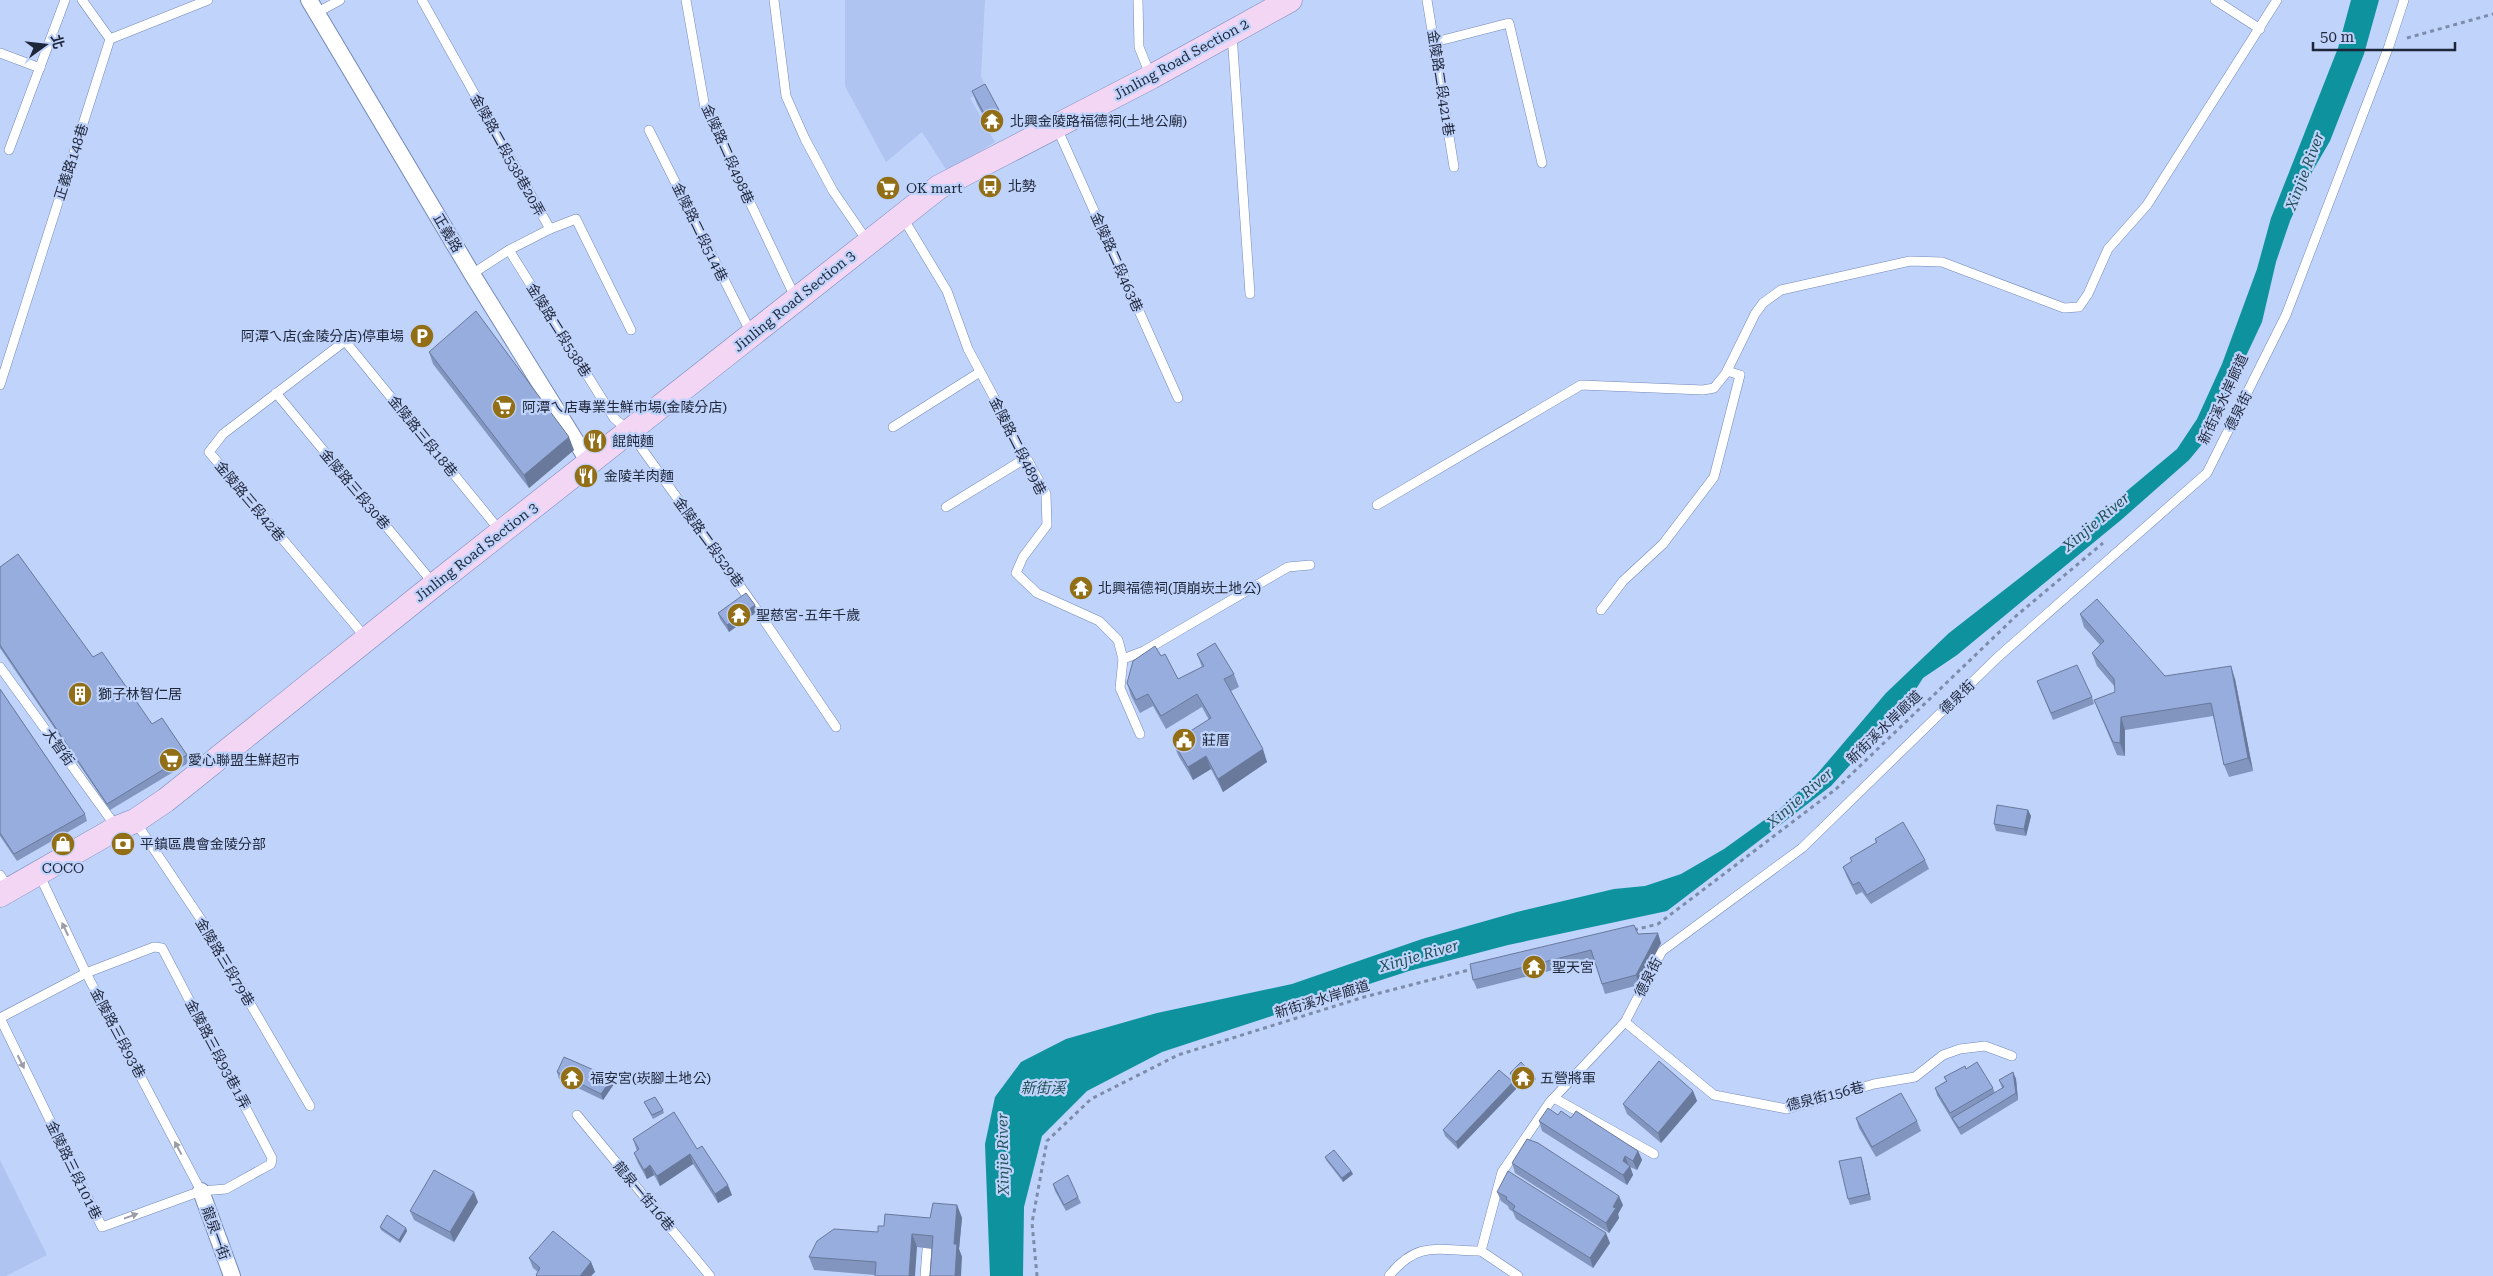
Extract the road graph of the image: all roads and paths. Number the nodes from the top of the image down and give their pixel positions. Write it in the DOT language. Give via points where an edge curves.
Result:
graph roads {
  1 [pos="65,0"];
  2 [pos="82,0"];
  3 [pos="208,0"];
  4 [pos="340,0"];
  5 [pos="422,0"];
  6 [pos="686,0"];
  7 [pos="774,0"];
  8 [pos="1138,0"];
  9 [pos="1290,0"];
  10 [pos="1426,0"];
  11 [pos="2215,0"];
  12 [pos="2277,0"];
  13 [pos="2404,0"];
  14 [pos="313,6"];
  15 [pos="2493,14"];
  16 [pos="2260,29"];
  17 [pos="1232,32"];
  18 [pos="110,39"];
  19 [pos="1435,42"];
  20 [pos="2389,46"];
  21 [pos="0,53"];
  22 [pos="40,68"];
  23 [pos="1151,77"];
  24 [pos="1056,126"];
  25 [pos="649,130"];
  26 [pos="9,150"];
  27 [pos="1542,163"];
  28 [pos="1454,167"];
  29 [pos="939,188"];
  30 [pos="902,216"];
  31 [pos="550,229"];
  32 [pos="868,242"];
  33 [pos="509,250"];
  34 [pos="472,274"];
  35 [pos="1250,294"];
  36 [pos="796,299"];
  37 [pos="631,330"];
  38 [pos="752,335"];
  39 [pos="345,341"];
  40 [pos="1727,371"];
  41 [pos="980,372"];
  42 [pos="0,385"];
  43 [pos="276,393"];
  44 [pos="1178,398"];
  45 [pos="894,427"];
  46 [pos="630,432"];
  47 [pos="1026,458"];
  48 [pos="590,464"];
  49 [pos="1376,505"];
  50 [pos="946,507"];
  51 [pos="501,532"];
  52 [pos="2108,539"];
  53 [pos="1310,565"];
  54 [pos="434,584"];
  55 [pos="1601,610"];
  56 [pos="367,639"];
  57 [pos="1122,659"];
  58 [pos="0,667"];
  59 [pos="836,727"];
  60 [pos="1140,734"];
  61 [pos="126,824"];
  62 [pos="39,874"];
  63 [pos="3,887"];
  64 [pos="1631,931"];
  65 [pos="1476,968"];
  66 [pos="86,973"];
  67 [pos="0,1018"];
  68 [pos="1625,1022"];
  69 [pos="2012,1056"];
  70 [pos="1554,1098"];
  71 [pos="310,1106"];
  72 [pos="577,1115"];
  73 [pos="1654,1154"];
  74 [pos="201,1191"];
  75 [pos="927,1250"];
  76 [pos="1481,1251"];
  77 [pos="232,1276"];
  78 [pos="710,1276"];
  79 [pos="925,1276"];
  80 [pos="1037,1276"];
  81 [pos="1389,1276"];
  82 [pos="1518,1276"];
  1 -- 22 [label="lane"];
  2 -- 18 [label="lane"];
  3 -- 18 [label="lane"];
  4 -- 14 [label="lane"];
  5 -- 31 [label="lane, 金陵路二段538巷20弄"];
  6 -- 36 [label="lane, 金陵路二段498巷" via="705,108"];
  7 -- 32 [label="lane" via="786,96 833,191"];
  8 -- 23 [label="lane" via="1140,47"];
  9 -- 17 [label="main road, Jinling Road Section 2"];
  10 -- 19 [label="lane, 金陵路二段421巷"];
  11 -- 16 [label="lane"];
  12 -- 16 [label="lane"];
  13 -- 20 [label="lane, 德泉街"];
  14 -- 34 [label="street, 正義路"];
  15 -- 20 [label="path" via="2408,37"];
  16 -- 40 [label="lane" via="2147,205 2108,249 2079,307 2064,308 1942,262 1910,261 1781,290 1763,303 1755,314"];
  17 -- 23 [label="main road, Jinling Road Section 2"];
  17 -- 35 [label="lane"];
  18 -- 42 [label="lane, 正義路148巷"];
  19 -- 27 [label="lane" via="1509,23"];
  19 -- 28 [label="lane, 金陵路二段421巷"];
  20 -- 68 [label="lane, 德泉街" via="2286,315 2207,472 1998,657 1802,848 1662,950"];
  21 -- 22 [label="lane"];
  22 -- 26 [label="lane"];
  23 -- 24 [label="main road, Jinling Road Section 2"];
  24 -- 29 [label="main road, Jinling Road Section 2"];
  24 -- 44 [label="lane, 金陵路二段463巷"];
  25 -- 38 [label="lane, 金陵路二段514巷"];
  29 -- 30 [label="main road, Jinling Road Section 3"];
  30 -- 32 [label="main road, Jinling Road Section 3"];
  30 -- 41 [label="lane, 金陵路二段489巷" via="948,291 968,349"];
  31 -- 33 [label="lane"];
  31 -- 37 [label="lane, 金陵路二段538巷20弄" via="576,219"];
  32 -- 36 [label="main road, Jinling Road Section 3"];
  33 -- 34 [label="lane"];
  33 -- 46 [label="lane, 金陵路二段538巷" via="614,418"];
  34 -- 48 [label="street, 正義路"];
  36 -- 38 [label="main road, Jinling Road Section 3"];
  38 -- 46 [label="main road, Jinling Road Section 3"];
  39 -- 43 [label="lane, 金陵路三段42巷"];
  39 -- 51 [label="lane, 金陵路三段18巷"];
  40 -- 49 [label="lane" via="1714,388 1703,390 1581,385"];
  40 -- 55 [label="lane" via="1740,375 1714,477 1663,544 1623,581"];
  41 -- 45 [label="lane"];
  41 -- 47 [label="lane, 金陵路二段489巷"];
  43 -- 54 [label="lane, 金陵路三段30巷"];
  43 -- 56 [label="lane, 金陵路三段42巷" via="223,434 209,452"];
  46 -- 48 [label="main road, Jinling Road Section 3"];
  46 -- 59 [label="lane, 金陵路二段529巷" via="756,606"];
  47 -- 50 [label="lane"];
  47 -- 57 [label="lane, 金陵路二段489巷" via="1046,494 1047,525 1023,557 1016,573 1037,593 1099,622 1118,640"];
  48 -- 51 [label="main road, Jinling Road Section 3"];
  51 -- 54 [label="main road, Jinling Road Section 3"];
  52 -- 64 [label="path, 新街溪水岸廊道" via="2016,616 1836,789 1658,924"];
  53 -- 57 [label="lane" via="1288,567 1144,651"];
  54 -- 56 [label="main road, Jinling Road Section 3"];
  56 -- 61 [label="main road, Jinling Road Section 3" via="166,800"];
  57 -- 60 [label="lane" via="1120,688"];
  58 -- 61 [label="lane, 大智街"];
  61 -- 62 [label="main road, Jinling Road Section 3"];
  61 -- 71 [label="lane, 金陵路三段79巷" via="202,921"];
  62 -- 63 [label="main road, Jinling Road Section 3"];
  66 -- 62 [label="lane, 金陵路三段93巷, one-way"];
  65 -- 80 [label="path, 新街溪水岸廊道" via="1364,997 1178,1055 1091,1099 1047,1141 1032,1223"];
  66 -- 67 [label="lane"];
  74 -- 66 [label="lane, 金陵路三段93巷, one-way"];
  66 -- 74 [label="lane, 金陵路三段93巷1弄" via="154,947 162,948 169,960 272,1158 271,1164 226,1189"];
  67 -- 74 [label="lane, 金陵路三段101巷, one-way" via="102,1227"];
  68 -- 69 [label="lane, 德泉街156巷" via="1714,1095 1787,1109 1874,1084 1915,1077 1943,1055 1960,1050 1985,1046"];
  68 -- 70 [label="lane, 德泉街"];
  70 -- 73 [label="lane"];
  70 -- 76 [label="lane, 德泉街" via="1506,1175"];
  72 -- 78 [label="lane, 龍泉一街16巷"];
  74 -- 77 [label="street, 龍泉一街"];
  75 -- 79 [label="lane"];
  76 -- 81 [label="lane" via="1426,1248 1401,1262"];
  76 -- 82 [label="lane"];
}
